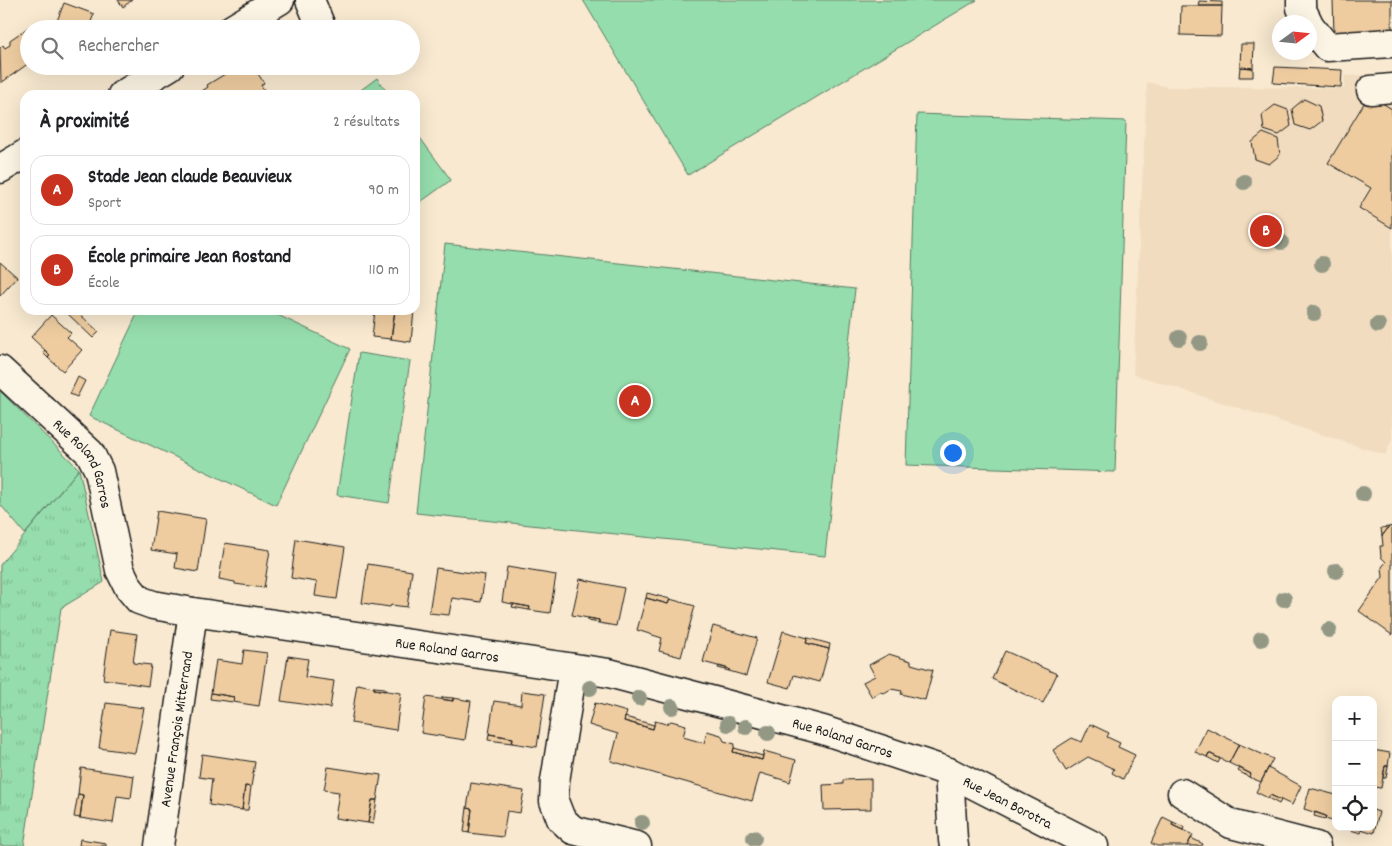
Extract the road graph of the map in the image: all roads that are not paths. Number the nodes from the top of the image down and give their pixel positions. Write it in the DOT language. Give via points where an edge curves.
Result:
graph roads {
  1 [pos="280,0"];
  2 [pos="310,0"];
  3 [pos="1301,0"];
  4 [pos="1304,15"];
  5 [pos="247,20"];
  6 [pos="318,20"];
  7 [pos="1317,35"];
  8 [pos="1392,43"];
  9 [pos="155,75"];
  10 [pos="130,90"];
  11 [pos="20,157"];
  12 [pos="0,169"];
  13 [pos="0,370"];
  14 [pos="193,612"];
  15 [pos="573,668"];
  16 [pos="949,772"];
  17 [pos="1182,793"];
  18 [pos="159,846"];
  19 [pos="636,846"];
  20 [pos="954,846"];
  21 [pos="1094,846"];
  22 [pos="1316,846"];
  1 -- 5 [label="street"];
  2 -- 6 [label="street"];
  3 -- 4 [label="street"];
  7 -- 8 [label="street" via="1327,47"];
  9 -- 10 [label="street"];
  11 -- 12 [label="street"];
  13 -- 14 [label="street, Rue Roland Garros" via="90,452 99,471 120,570 129,588 139,600"];
  14 -- 15 [label="street, Rue Roland Garros"];
  14 -- 18 [label="street, Avenue François Mitterrand"];
  15 -- 16 [label="street, Rue Roland Garros" via="609,673 823,730"];
  15 -- 19 [label="street" via="554,801 561,819 573,830"];
  16 -- 20 [label="street"];
  16 -- 21 [label="street, Rue Jean Borotra"];
  17 -- 22 [label="street" via="1231,824"];
}
